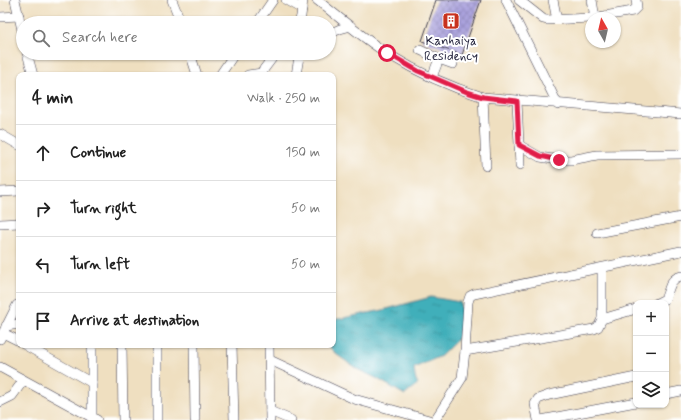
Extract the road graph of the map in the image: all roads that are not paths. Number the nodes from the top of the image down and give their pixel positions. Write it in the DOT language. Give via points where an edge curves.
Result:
graph roads {
  1 [pos="15,0"];
  2 [pos="172,0"];
  3 [pos="273,0"];
  4 [pos="286,0"];
  5 [pos="317,0"];
  6 [pos="553,0"];
  7 [pos="592,0"];
  8 [pos="636,0"];
  9 [pos="512,3"];
  10 [pos="303,4"];
  11 [pos="593,12"];
  12 [pos="621,13"];
  13 [pos="16,16"];
  14 [pos="19,16"];
  15 [pos="178,16"];
  16 [pos="262,16"];
  17 [pos="300,16"];
  18 [pos="0,17"];
  19 [pos="585,18"];
  20 [pos="557,20"];
  21 [pos="351,26"];
  22 [pos="336,31"];
  23 [pos="420,50"];
  24 [pos="439,59"];
  25 [pos="30,60"];
  26 [pos="192,60"];
  27 [pos="230,60"];
  28 [pos="271,60"];
  29 [pos="298,60"];
  30 [pos="453,64"];
  31 [pos="32,72"];
  32 [pos="196,72"];
  33 [pos="222,72"];
  34 [pos="263,72"];
  35 [pos="296,72"];
  36 [pos="432,77"];
  37 [pos="483,97"];
  38 [pos="517,101"];
  39 [pos="558,104"];
  40 [pos="681,114"];
  41 [pos="0,127"];
  42 [pos="0,134"];
  43 [pos="16,136"];
  44 [pos="16,144"];
  45 [pos="519,145"];
  46 [pos="681,154"];
  47 [pos="520,165"];
  48 [pos="486,166"];
  49 [pos="16,191"];
  50 [pos="0,192"];
  51 [pos="681,217"];
  52 [pos="16,223"];
  53 [pos="0,224"];
  54 [pos="597,233"];
  55 [pos="681,251"];
  56 [pos="602,269"];
  57 [pos="681,276"];
  58 [pos="663,300"];
  59 [pos="16,307"];
  60 [pos="633,310"];
  61 [pos="602,319"];
  62 [pos="16,326"];
  63 [pos="3,332"];
  64 [pos="16,340"];
  65 [pos="30,348"];
  66 [pos="92,348"];
  67 [pos="122,348"];
  68 [pos="157,348"];
  69 [pos="194,348"];
  70 [pos="232,348"];
  71 [pos="269,348"];
  72 [pos="465,351"];
  73 [pos="270,360"];
  74 [pos="0,367"];
  75 [pos="633,378"];
  76 [pos="23,381"];
  77 [pos="92,383"];
  78 [pos="681,391"];
  79 [pos="669,393"];
  80 [pos="0,402"];
  81 [pos="633,403"];
  82 [pos="270,416"];
  83 [pos="94,419"];
  84 [pos="124,420"];
  85 [pos="157,420"];
  86 [pos="195,420"];
  87 [pos="234,420"];
  88 [pos="291,420"];
  89 [pos="428,420"];
  90 [pos="435,420"];
  91 [pos="538,420"];
  92 [pos="546,420"];
  1 -- 14 [label="street"];
  2 -- 15 [label="street"];
  3 -- 16 [label="street"];
  4 -- 10 [label="street"];
  5 -- 21 [label="street"];
  6 -- 20 [label="street"];
  7 -- 11 [label="street"];
  8 -- 12 [label="street" via="635,10"];
  9 -- 20 [label="street" via="540,18"];
  9 -- 39 [label="street" via="517,21"];
  10 -- 17 [label="street"];
  13 -- 18 [label="street"];
  19 -- 20 [label="street"];
  21 -- 22 [label="street"];
  21 -- 36 [label="street" via="387,53"];
  23 -- 24 [label="street"];
  24 -- 30 [label="street"];
  24 -- 36 [label="street"];
  25 -- 31 [label="street"];
  26 -- 32 [label="street"];
  27 -- 33 [label="street"];
  28 -- 34 [label="street"];
  29 -- 35 [label="street"];
  36 -- 37 [label="street"];
  37 -- 38 [label="street"];
  37 -- 48 [label="street"];
  38 -- 39 [label="street"];
  38 -- 45 [label="street"];
  39 -- 40 [label="street"];
  41 -- 43 [label="street"];
  42 -- 44 [label="street"];
  45 -- 46 [label="street" via="540,156 559,160 597,155"];
  45 -- 47 [label="street"];
  49 -- 50 [label="street"];
  51 -- 54 [label="street"];
  52 -- 53 [label="street"];
  55 -- 56 [label="street"];
  56 -- 61 [label="street"];
  56 -- 72 [label="street" via="470,296"];
  57 -- 58 [label="street" via="673,278"];
  59 -- 63 [label="street"];
  60 -- 61 [label="street"];
  61 -- 72 [label="street" via="600,325 594,329"];
  62 -- 63 [label="street"];
  63 -- 64 [label="street"];
  65 -- 77 [label="street"];
  66 -- 77 [label="street"];
  67 -- 84 [label="street"];
  68 -- 85 [label="street"];
  69 -- 86 [label="street"];
  70 -- 87 [label="street"];
  71 -- 73 [label="street"];
  72 -- 90 [label="street" via="462,378"];
  73 -- 82 [label="street"];
  73 -- 89 [label="street" via="354,399"];
  74 -- 76 [label="street"];
  75 -- 91 [label="street" via="538,399"];
  76 -- 80 [label="street" via="12,396"];
  76 -- 83 [label="street"];
  77 -- 83 [label="street"];
  78 -- 79 [label="street"];
  81 -- 92 [label="street"];
  82 -- 88 [label="street"];
}
